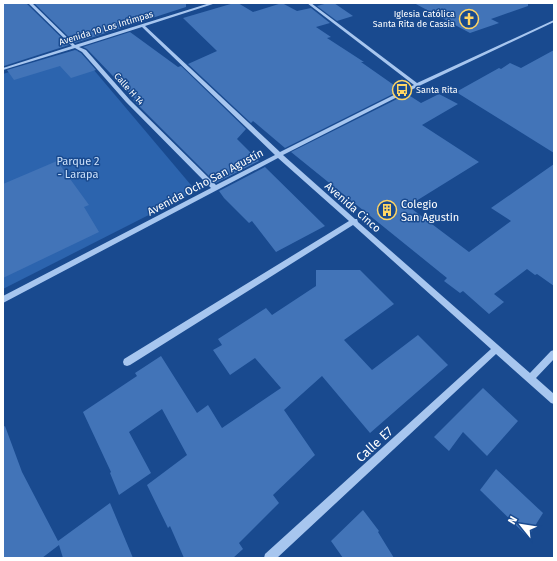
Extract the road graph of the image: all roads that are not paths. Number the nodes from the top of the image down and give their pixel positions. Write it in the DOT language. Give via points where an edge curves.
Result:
graph roads {
  1 [pos="30,3"];
  2 [pos="214,3"];
  3 [pos="309,3"];
  4 [pos="554,21"];
  5 [pos="142,25"];
  6 [pos="74,46"];
  7 [pos="3,69"];
  8 [pos="417,85"];
  9 [pos="279,155"];
  10 [pos="215,188"];
  11 [pos="355,221"];
  12 [pos="3,300"];
  13 [pos="496,348"];
  14 [pos="554,354"];
  15 [pos="127,362"];
  16 [pos="530,378"];
  17 [pos="553,396"];
  18 [pos="269,558"];
  1 -- 6 [label="street, Calle H 14"];
  2 -- 5 [label="street, Avenida 10 Los Intimpas"];
  3 -- 8 [label="street"];
  4 -- 8 [label="street, Avenida Ocho San Agustín"];
  5 -- 6 [label="street, Avenida 10 Los Intimpas"];
  5 -- 9 [label="street, Avenida Cinco"];
  6 -- 7 [label="street, Avenida 10 Los Intimpas"];
  6 -- 10 [label="street, Calle H 14" via="84,51 128,101"];
  8 -- 9 [label="street, Avenida Ocho San Agustín"];
  9 -- 10 [label="street, Avenida Ocho San Agustín"];
  9 -- 11 [label="street, Avenida Cinco"];
  10 -- 12 [label="street, Avenida Ocho San Agustín"];
  11 -- 13 [label="street, Avenida Cinco"];
  11 -- 15 [label="street"];
  13 -- 16 [label="street, Avenida Cinco"];
  13 -- 18 [label="street, Calle E7"];
  14 -- 16 [label="street"];
  16 -- 17 [label="street, Avenida Cinco"];
}
